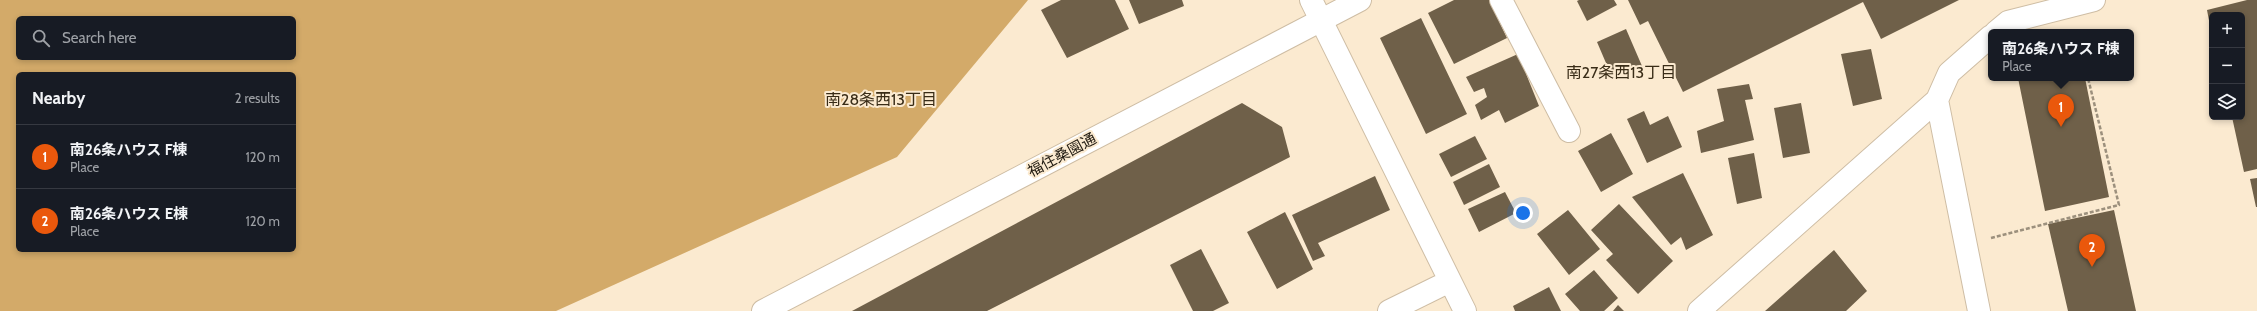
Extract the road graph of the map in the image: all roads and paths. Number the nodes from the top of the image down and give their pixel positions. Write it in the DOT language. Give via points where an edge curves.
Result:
graph roads {
  1 [pos="1311,0"];
  2 [pos="1360,0"];
  3 [pos="1501,0"];
  4 [pos="2094,0"];
  5 [pos="2069,3"];
  6 [pos="1321,20"];
  7 [pos="2000,29"];
  8 [pos="1988,39"];
  9 [pos="2089,81"];
  10 [pos="1937,100"];
  11 [pos="1569,130"];
  12 [pos="1998,236"];
  13 [pos="1450,281"];
  14 [pos="763,311"];
  15 [pos="1389,311"];
  16 [pos="1465,311"];
  17 [pos="1699,311"];
  18 [pos="1979,311"];
  1 -- 6 [label="street"];
  2 -- 6 [label="street, 福住桑園通"];
  3 -- 11 [label="street"];
  4 -- 5 [label="street"];
  5 -- 7 [label="street" via="2008,22"];
  6 -- 13 [label="street"];
  6 -- 14 [label="street, 福住桑園通"];
  8 -- 10 [label="street" via="1949,73"];
  9 -- 12 [label="path" via="2119,205"];
  10 -- 17 [label="street"];
  10 -- 18 [label="street"];
  13 -- 15 [label="street"];
  13 -- 16 [label="street"];
}
